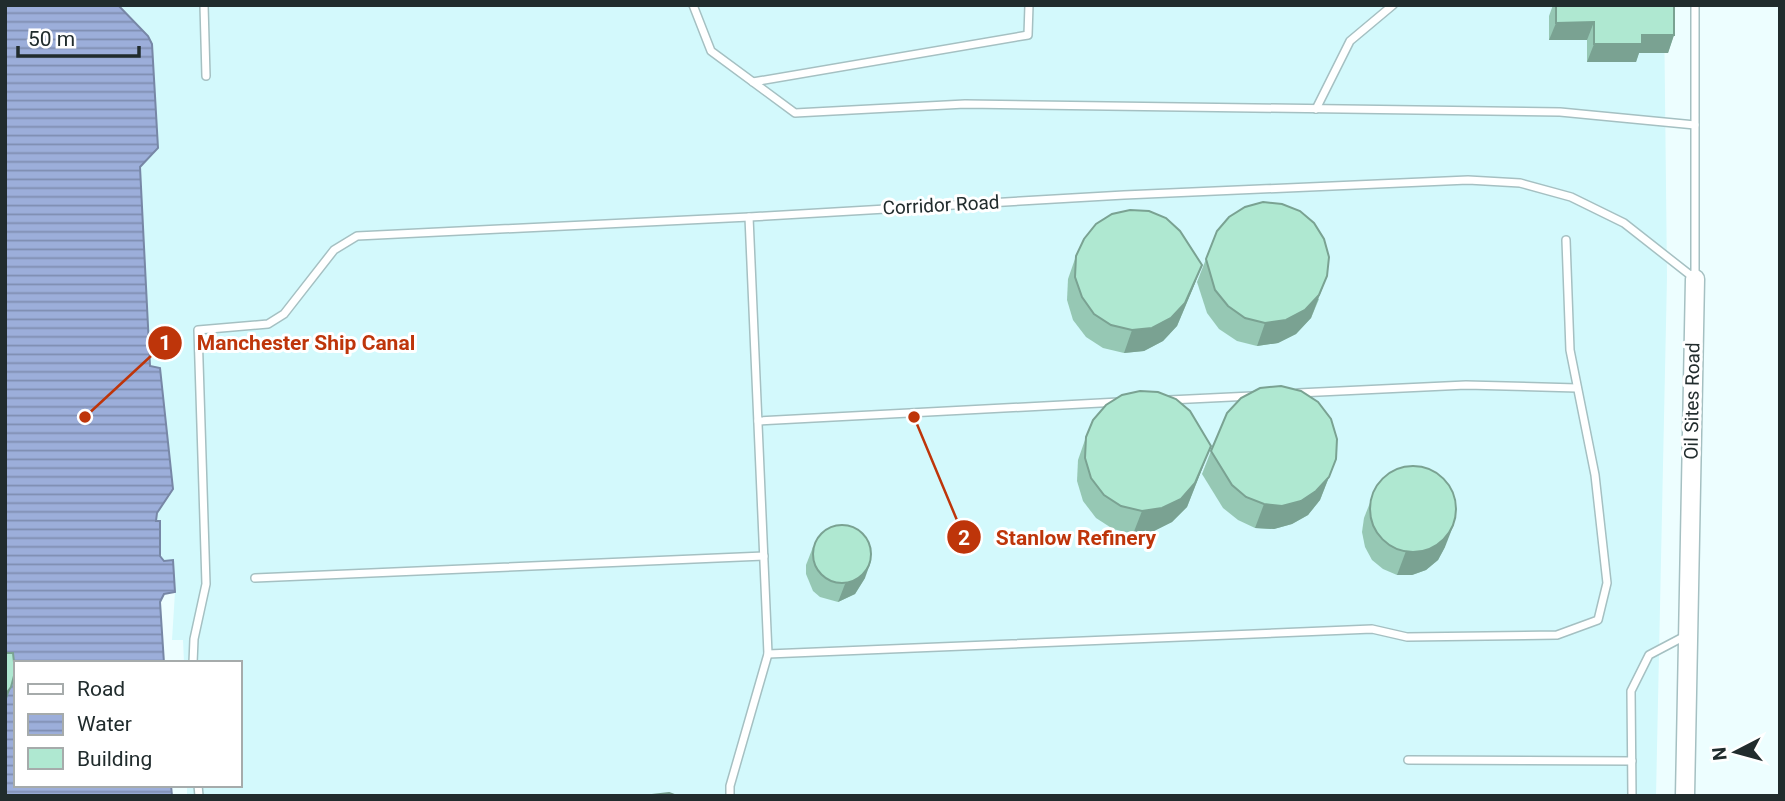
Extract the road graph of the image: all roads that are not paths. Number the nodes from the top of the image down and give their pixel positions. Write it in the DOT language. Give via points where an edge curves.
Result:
graph roads {
  1 [pos="204,5"];
  2 [pos="693,5"];
  3 [pos="1029,5"];
  4 [pos="1393,5"];
  5 [pos="1695,5"];
  6 [pos="206,76"];
  7 [pos="753,82"];
  8 [pos="1316,109"];
  9 [pos="1695,125"];
  10 [pos="750,217"];
  11 [pos="1566,240"];
  12 [pos="1695,279"];
  13 [pos="1577,388"];
  14 [pos="1291,394"];
  15 [pos="1264,395"];
  16 [pos="1156,400"];
  17 [pos="1129,401"];
  18 [pos="758,421"];
  19 [pos="764,556"];
  20 [pos="255,578"];
  21 [pos="1688,635"];
  22 [pos="768,654"];
  23 [pos="193,661"];
  24 [pos="1408,760"];
  25 [pos="1632,761"];
  26 [pos="730,796"];
  27 [pos="1632,796"];
  28 [pos="1685,796"];
  1 -- 6 [label="lane"];
  2 -- 7 [label="lane" via="711,51"];
  3 -- 7 [label="lane" via="1028,35"];
  4 -- 8 [label="lane" via="1350,41"];
  5 -- 9 [label="lane, Oil Sites Road"];
  7 -- 8 [label="lane" via="794,113 965,104"];
  8 -- 9 [label="lane" via="1560,112"];
  9 -- 12 [label="lane, Oil Sites Road"];
  10 -- 12 [label="lane, Corridor Road" via="1138,194 1468,180 1520,183 1571,197 1624,223"];
  10 -- 18 [label="lane"];
  10 -- 23 [label="lane, Corridor Road" via="357,236 334,250 284,314 268,324 198,330 206,584"];
  11 -- 13 [label="lane" via="1570,350"];
  12 -- 21 [label="street, Oil Sites Road"];
  13 -- 14 [label="lane" via="1466,384"];
  13 -- 22 [label="lane" via="1595,475 1607,583 1598,620 1557,635 1407,637 1372,629"];
  15 -- 16 [label="lane"];
  17 -- 18 [label="lane"];
  18 -- 19 [label="lane"];
  19 -- 20 [label="lane"];
  19 -- 22 [label="lane"];
  21 -- 25 [label="lane" via="1648,655 1631,691"];
  21 -- 28 [label="street, Oil Sites Road"];
  22 -- 26 [label="lane"];
  24 -- 25 [label="lane"];
  25 -- 27 [label="lane"];
}
